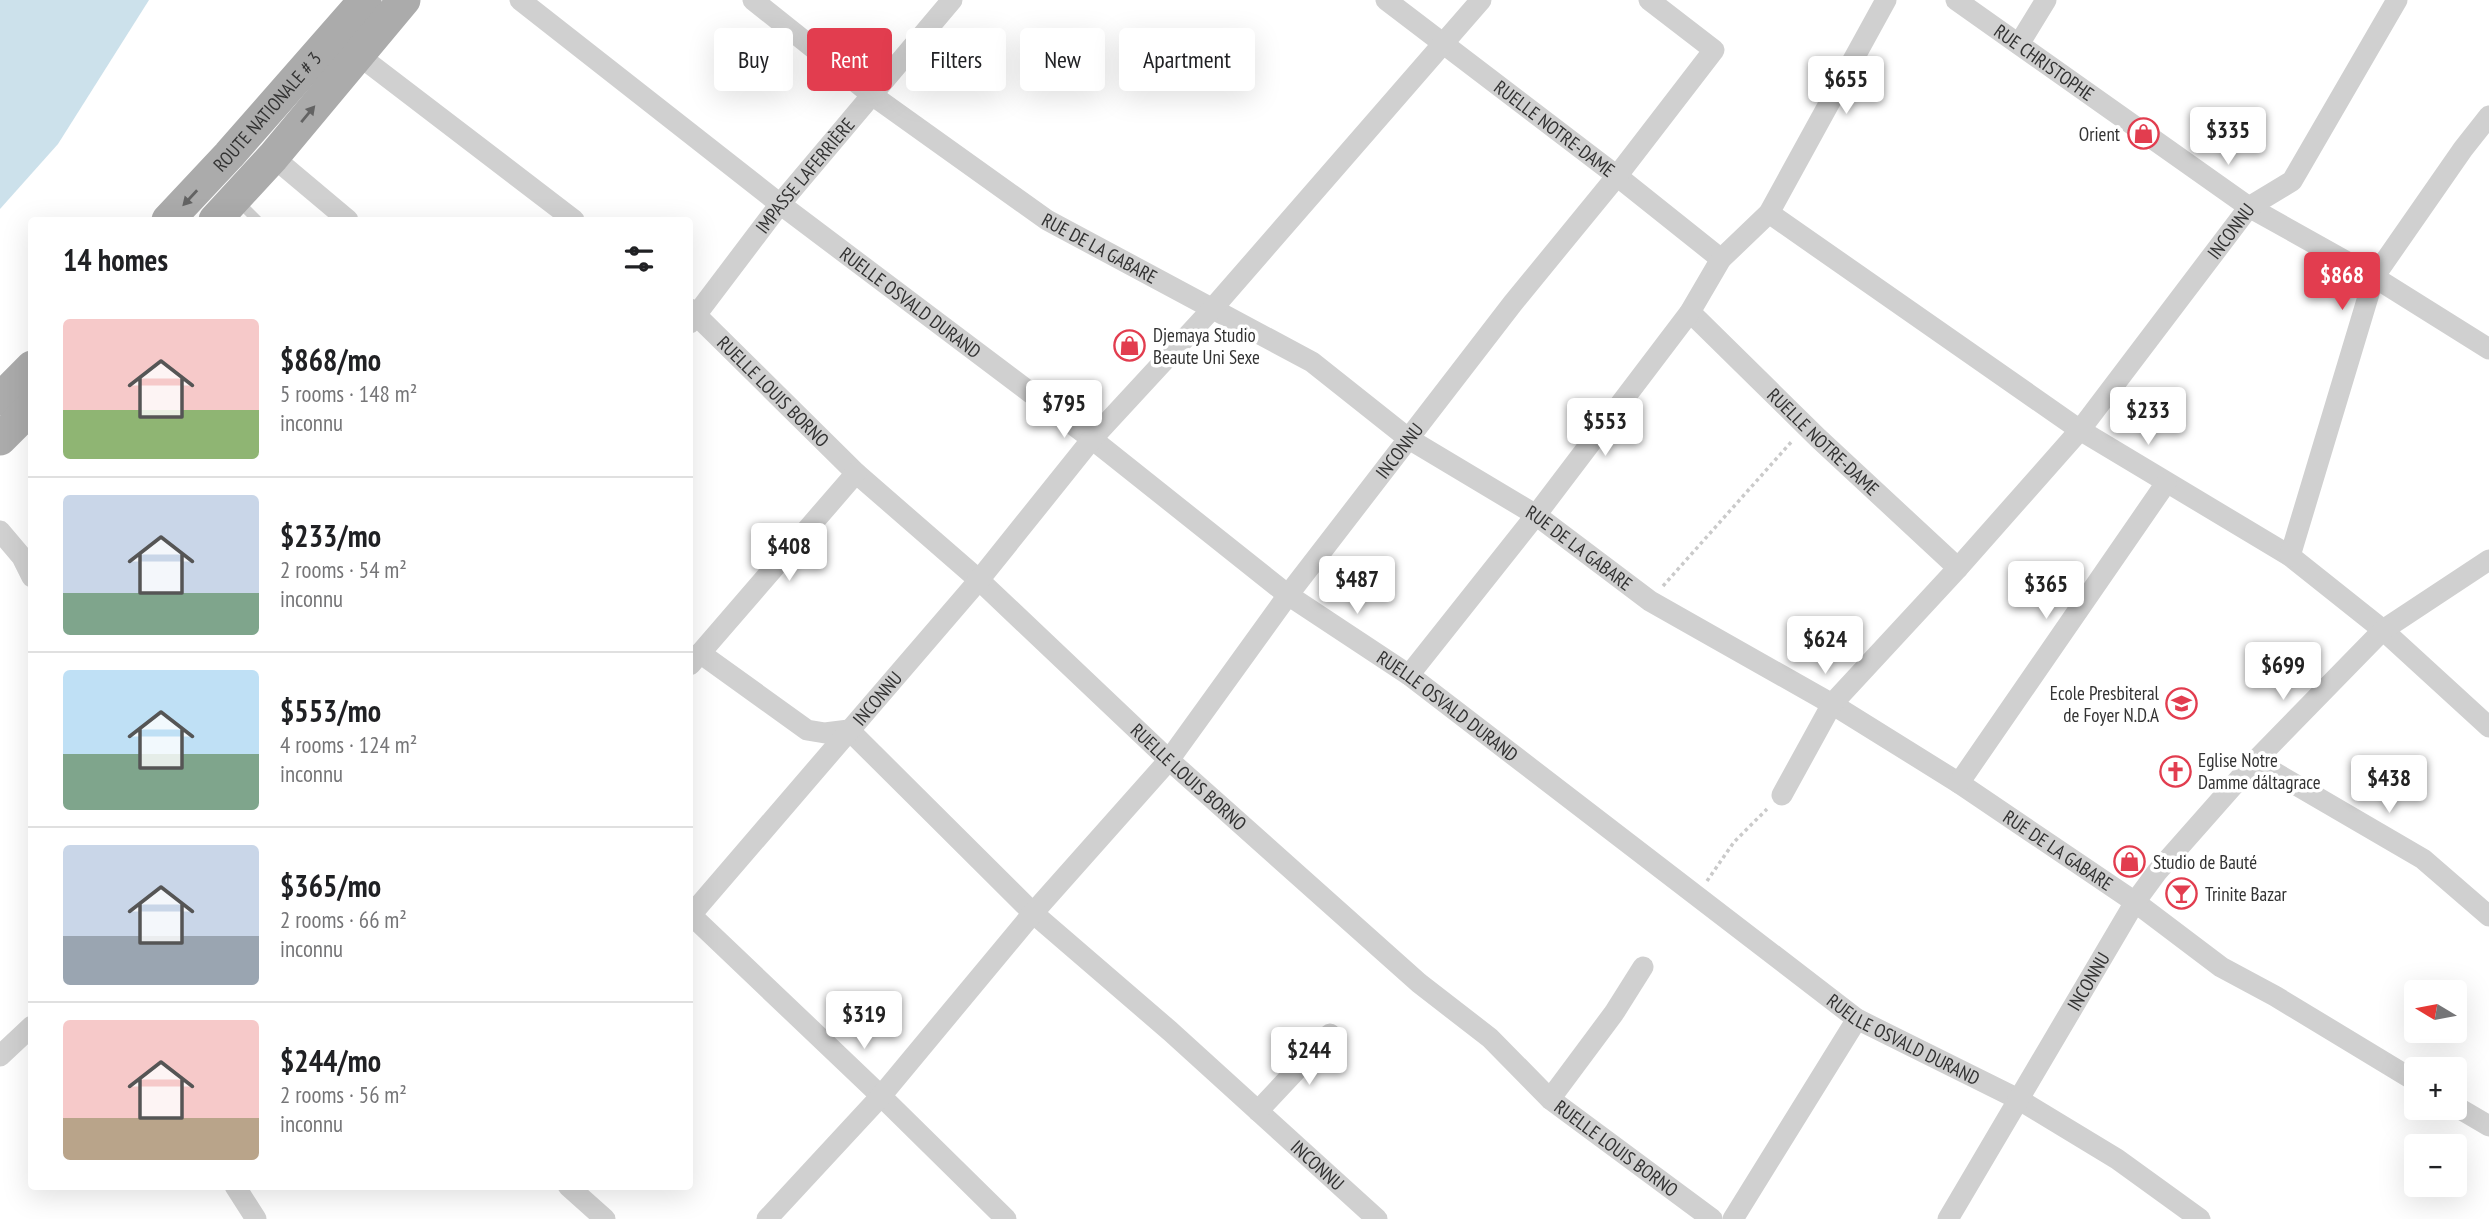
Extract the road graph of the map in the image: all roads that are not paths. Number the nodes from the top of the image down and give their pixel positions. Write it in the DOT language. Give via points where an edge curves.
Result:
graph roads {
  1 [pos="365,0"];
  2 [pos="404,0"];
  3 [pos="520,0"];
  4 [pos="753,0"];
  5 [pos="1386,0"];
  6 [pos="1481,0"];
  7 [pos="1649,0"];
  8 [pos="1886,0"];
  9 [pos="1956,0"];
  10 [pos="2046,0"];
  11 [pos="2398,0"];
  12 [pos="941,4"];
  13 [pos="1443,43"];
  14 [pos="2019,44"];
  15 [pos="357,54"];
  16 [pos="873,95"];
  17 [pos="2489,116"];
  18 [pos="272,157"];
  19 [pos="1617,176"];
  20 [pos="780,204"];
  21 [pos="2249,207"];
  22 [pos="236,213"];
  23 [pos="1769,213"];
  24 [pos="171,217"];
  25 [pos="344,217"];
  26 [pos="571,217"];
  27 [pos="1721,259"];
  28 [pos="2374,277"];
  29 [pos="1213,308"];
  30 [pos="1690,312"];
  31 [pos="693,314"];
  32 [pos="693,316"];
  33 [pos="2488,348"];
  34 [pos="28,371"];
  35 [pos="0,399"];
  36 [pos="28,411"];
  37 [pos="2080,430"];
  38 [pos="0,439"];
  39 [pos="1092,439"];
  40 [pos="1409,439"];
  41 [pos="856,473"];
  42 [pos="2166,483"];
  43 [pos="1536,515"];
  44 [pos="0,531"];
  45 [pos="2290,556"];
  46 [pos="2487,564"];
  47 [pos="1958,568"];
  48 [pos="28,569"];
  49 [pos="979,580"];
  50 [pos="1288,596"];
  51 [pos="2383,630"];
  52 [pos="695,659"];
  53 [pos="1409,675"];
  54 [pos="1832,704"];
  55 [pos="2489,727"];
  56 [pos="849,730"];
  57 [pos="1169,760"];
  58 [pos="2255,761"];
  59 [pos="1959,783"];
  60 [pos="1782,795"];
  61 [pos="2135,902"];
  62 [pos="693,912"];
  63 [pos="1033,913"];
  64 [pos="2489,916"];
  65 [pos="693,919"];
  66 [pos="1643,967"];
  67 [pos="1857,1019"];
  68 [pos="28,1030"];
  69 [pos="1330,1034"];
  70 [pos="0,1056"];
  71 [pos="2404,1074"];
  72 [pos="881,1096"];
  73 [pos="1549,1099"];
  74 [pos="2018,1099"];
  75 [pos="1258,1111"];
  76 [pos="2467,1113"];
  77 [pos="2489,1126"];
  78 [pos="238,1190"];
  79 [pos="572,1190"];
  80 [pos="256,1219"];
  81 [pos="605,1219"];
  82 [pos="767,1219"];
  83 [pos="1006,1219"];
  84 [pos="1377,1219"];
  85 [pos="1712,1219"];
  86 [pos="1733,1219"];
  87 [pos="1948,1219"];
  88 [pos="2200,1219"];
  1 -- 24 [label="main road, ROUTE NATIONALE # 3, one-way"];
  2 -- 15 [label="main road, ROUTE NATIONALE # 3"];
  3 -- 20 [label="street, RUELLE OSVALD DURAND"];
  4 -- 16 [label="street, RUE DE LA GABARE"];
  5 -- 13 [label="street, RUELLE NOTRE-DAME"];
  6 -- 13 [label="street, INCONNU"];
  7 -- 19 [label="street, INCONNU" via="1714,50"];
  8 -- 23 [label="street"];
  9 -- 14 [label="street, RUE CHRISTOPHE"];
  10 -- 14 [label="street"];
  11 -- 21 [label="street, INCONNU" via="2292,181"];
  12 -- 16 [label="street, IMPASSE LAFERRIÈRE"];
  13 -- 19 [label="street, RUELLE NOTRE-DAME"];
  13 -- 29 [label="street, INCONNU"];
  14 -- 21 [label="street, RUE CHRISTOPHE"];
  18 -- 15 [label="main road, ROUTE NATIONALE # 3, one-way"];
  15 -- 26 [label="street"];
  16 -- 20 [label="street, IMPASSE LAFERRIÈRE"];
  16 -- 29 [label="street, RUE DE LA GABARE" via="1046,220"];
  17 -- 28 [label="street"];
  18 -- 22 [label="main road, ROUTE NATIONALE # 3"];
  18 -- 25 [label="street"];
  19 -- 27 [label="street, RUELLE NOTRE-DAME"];
  19 -- 40 [label="street, INCONNU"];
  20 -- 31 [label="street, IMPASSE LAFERRIÈRE"];
  20 -- 39 [label="street, RUELLE OSVALD DURAND"];
  21 -- 28 [label="street, RUE CHRISTOPHE"];
  21 -- 37 [label="street, INCONNU"];
  23 -- 27 [label="street"];
  23 -- 37 [label="street"];
  27 -- 30 [label="street"];
  28 -- 33 [label="street, RUE CHRISTOPHE"];
  28 -- 45 [label="street"];
  29 -- 39 [label="street, INCONNU"];
  29 -- 40 [label="street, RUE DE LA GABARE" via="1312,362"];
  30 -- 43 [label="street"];
  30 -- 47 [label="street, RUELLE NOTRE-DAME"];
  32 -- 41 [label="street, RUELLE LOUIS BORNO"];
  34 -- 35 [label="main road"];
  36 -- 38 [label="main road"];
  37 -- 42 [label="street"];
  37 -- 47 [label="street, INCONNU"];
  39 -- 49 [label="street, INCONNU"];
  39 -- 50 [label="street, RUELLE OSVALD DURAND"];
  40 -- 43 [label="street, RUE DE LA GABARE"];
  40 -- 50 [label="street, INCONNU"];
  41 -- 49 [label="street, RUELLE LOUIS BORNO"];
  41 -- 52 [label="street, INCONNU"];
  42 -- 45 [label="street"];
  42 -- 59 [label="street"];
  43 -- 53 [label="street"];
  43 -- 54 [label="street, RUE DE LA GABARE" via="1650,601"];
  44 -- 48 [label="street"];
  45 -- 51 [label="street"];
  46 -- 51 [label="street, INCONNU"];
  47 -- 54 [label="street, INCONNU"];
  49 -- 56 [label="street, INCONNU"];
  49 -- 57 [label="street, RUELLE LOUIS BORNO"];
  50 -- 53 [label="street, RUELLE OSVALD DURAND"];
  50 -- 57 [label="street, INCONNU"];
  51 -- 55 [label="street"];
  51 -- 58 [label="street, INCONNU"];
  52 -- 56 [label="street, INCONNU" via="807,730"];
  53 -- 67 [label="street, RUELLE OSVALD DURAND"];
  54 -- 59 [label="street, RUE DE LA GABARE"];
  54 -- 60 [label="street, INCONNU"];
  56 -- 62 [label="street, INCONNU"];
  56 -- 63 [label="street, INCONNU"];
  57 -- 63 [label="street, INCONNU"];
  57 -- 73 [label="street, RUELLE LOUIS BORNO" via="1419,983 1490,1038"];
  58 -- 61 [label="street, INCONNU"];
  58 -- 64 [label="street" via="2423,859"];
  59 -- 61 [label="street, RUE DE LA GABARE"];
  61 -- 71 [label="street, RUE DE LA GABARE" via="2221,967"];
  61 -- 74 [label="street, INCONNU"];
  63 -- 72 [label="street, INCONNU"];
  63 -- 75 [label="street, INCONNU"];
  65 -- 72 [label="street, INCONNU"];
  66 -- 73 [label="street"];
  67 -- 74 [label="street, RUELLE OSVALD DURAND"];
  67 -- 86 [label="street"];
  68 -- 70 [label="street"];
  69 -- 75 [label="street"];
  72 -- 82 [label="street, INCONNU"];
  72 -- 83 [label="street, INCONNU"];
  73 -- 85 [label="street, RUELLE LOUIS BORNO"];
  74 -- 87 [label="street, INCONNU"];
  74 -- 88 [label="street, RUELLE OSVALD DURAND" via="2117,1159"];
  75 -- 84 [label="street, INCONNU"];
  76 -- 77 [label="street"];
  78 -- 80 [label="street"];
  79 -- 81 [label="street"];
}
